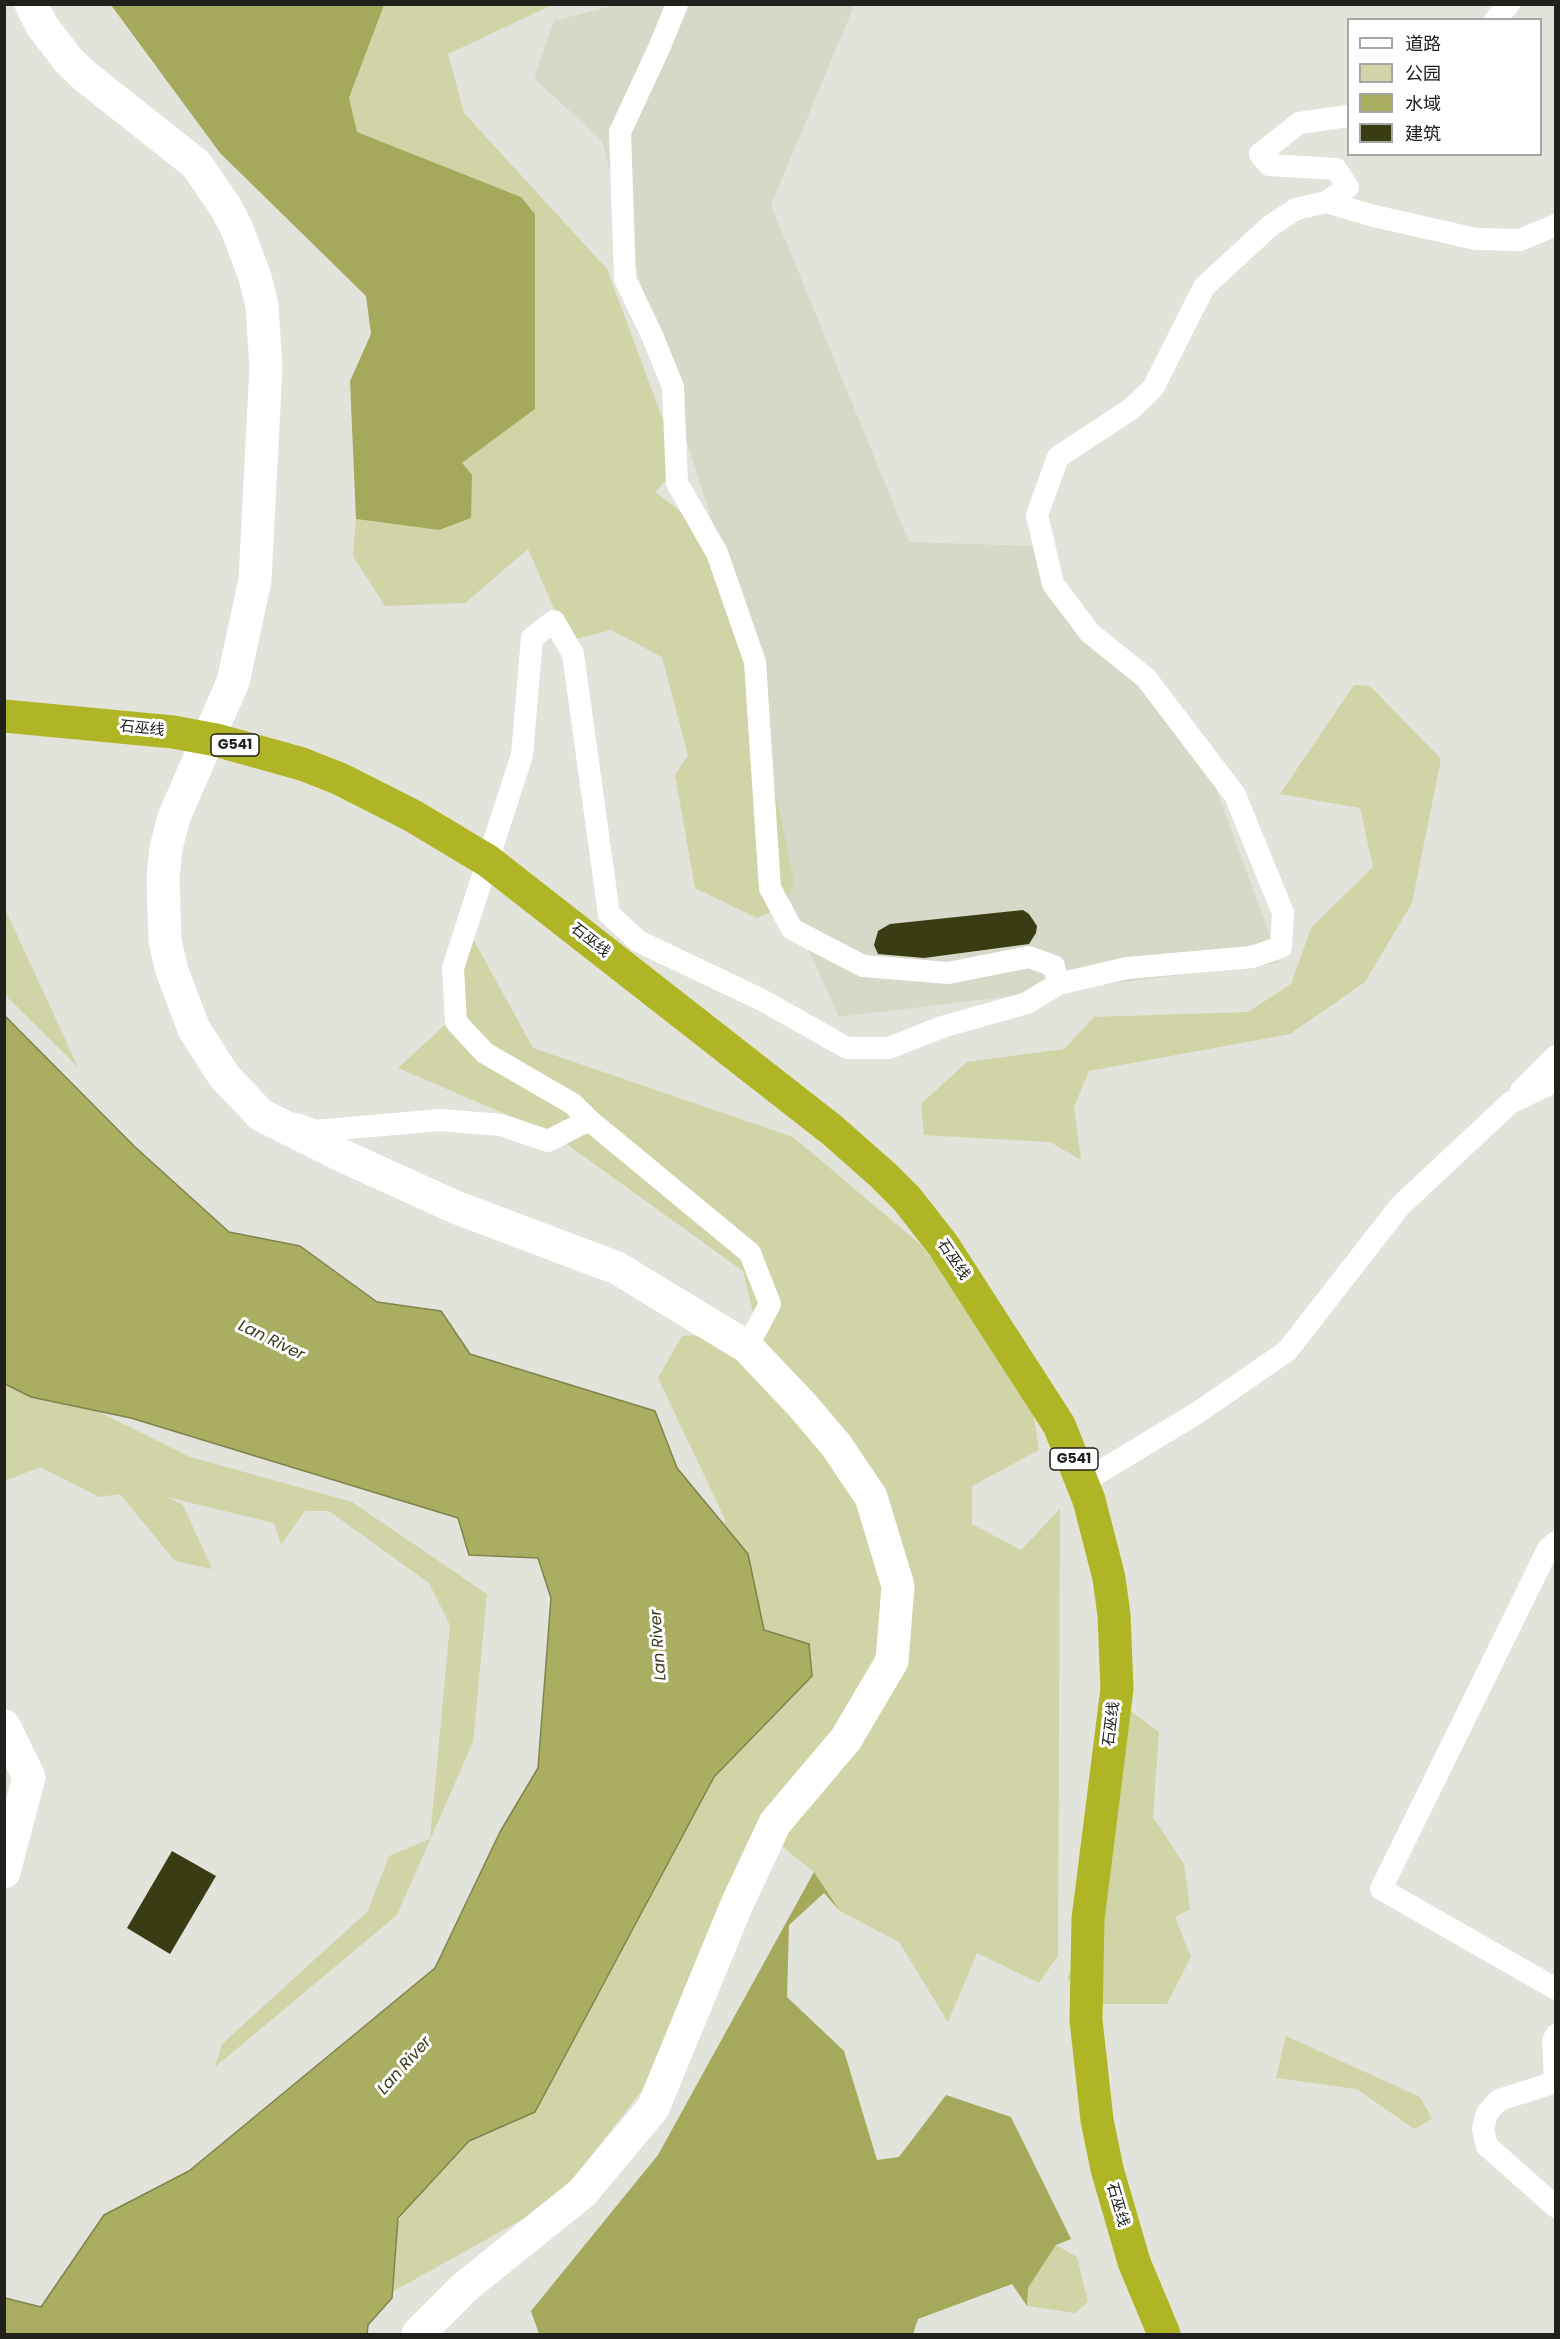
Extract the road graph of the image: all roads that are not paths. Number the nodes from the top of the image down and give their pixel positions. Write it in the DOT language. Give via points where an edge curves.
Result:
graph roads {
  1 [pos="31,4"];
  2 [pos="677,4"];
  3 [pos="1509,4"];
  4 [pos="1497,18"];
  5 [pos="1347,116"];
  6 [pos="1326,202"];
  7 [pos="1556,225"];
  8 [pos="4,716"];
  9 [pos="488,861"];
  10 [pos="1058,984"];
  11 [pos="178,1032"];
  12 [pos="1556,1056"];
  13 [pos="1556,1081"];
  14 [pos="1510,1103"];
  15 [pos="590,1120"];
  16 [pos="747,1347"];
  17 [pos="1083,1482"];
  18 [pos="1556,1542"];
  19 [pos="4,1726"];
  20 [pos="4,1872"];
  21 [pos="1556,1989"];
  22 [pos="1556,2035"];
  23 [pos="1555,2082"];
  24 [pos="1556,2207"];
  25 [pos="418,2334"];
  26 [pos="1164,2334"];
  1 -- 16 [label="street" via="55,44 86,77 196,164 225,206 247,252 262,306 266,367 255,580 233,682 174,817 163,879 164,930 172,971 194,1029 224,1076 261,1115 455,1207 617,1268"];
  2 -- 10 [label="street" via="620,132 625,279 673,387 676,483 717,553 755,662 770,888 792,929 863,966 948,973 1029,957 1054,966"];
  3 -- 4 [label="street"];
  5 -- 6 [label="street" via="1299,123 1260,154 1269,165 1336,169 1347,187"];
  6 -- 7 [label="street" via="1476,238 1520,240"];
  6 -- 10 [label="street" via="1296,209 1270,226 1204,287 1153,388 1131,409 1058,457 1036,515 1053,584 1090,633 1146,678 1234,795 1283,913 1281,947 1252,957 1127,968"];
  8 -- 9 [label="highway, 石巫线 / G541" via="172,732 260,751 340,779 413,816"];
  9 -- 10 [label="street" via="522,755 532,638 554,621 573,654 609,914 638,941 762,1000 847,1048 889,1048 942,1027 1027,1003"];
  9 -- 15 [label="street" via="453,968 456,1022 485,1053 573,1104"];
  9 -- 17 [label="highway, 石巫线 / G541" via="832,1130 899,1191 943,1245 1059,1425"];
  11 -- 15 [label="street" via="252,1106 315,1131 440,1120 501,1125 548,1141"];
  12 -- 14 [label="street"];
  13 -- 14 [label="street"];
  14 -- 17 [label="street" via="1400,1206 1287,1351 1197,1413"];
  15 -- 16 [label="street" via="750,1253 770,1304"];
  16 -- 25 [label="street" via="836,1445 871,1497 898,1586 892,1661 846,1739 775,1823 737,1904 653,2108 582,2193 465,2287"];
  17 -- 26 [label="highway, 石巫线 / G541" via="1109,1578 1117,1652 1117,1689 1088,1919 1090,2070 1120,2217"];
  18 -- 21 [label="street" via="1548,1549 1381,1889"];
  19 -- 20 [label="street" via="29,1777"];
  22 -- 23 [label="street"];
  23 -- 24 [label="street" via="1499,2100 1487,2113 1483,2129 1487,2146"];
}
